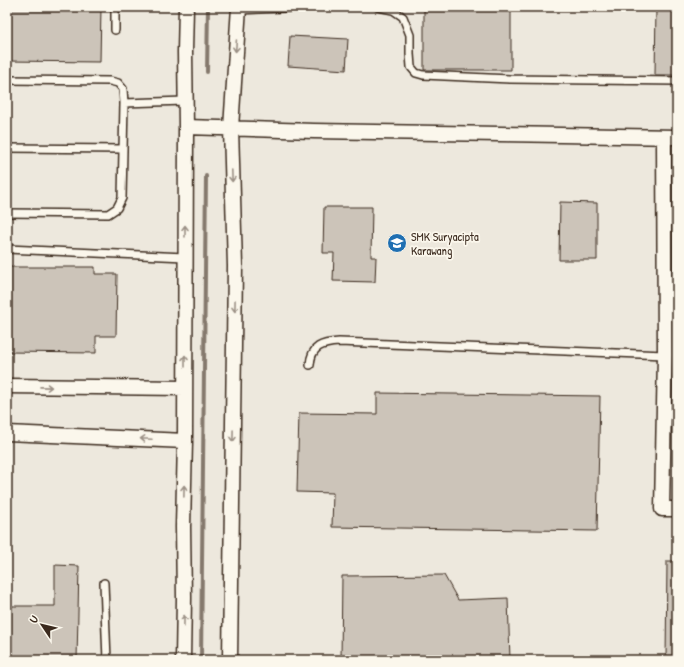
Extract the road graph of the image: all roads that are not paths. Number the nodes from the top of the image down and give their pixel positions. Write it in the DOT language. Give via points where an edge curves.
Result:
graph roads {
  1 [pos="115,7"];
  2 [pos="186,7"];
  3 [pos="306,7"];
  4 [pos="378,7"];
  5 [pos="238,9"];
  6 [pos="115,30"];
  7 [pos="7,80"];
  8 [pos="677,81"];
  9 [pos="185,101"];
  10 [pos="124,103"];
  11 [pos="186,127"];
  12 [pos="231,128"];
  13 [pos="670,137"];
  14 [pos="7,148"];
  15 [pos="123,149"];
  16 [pos="7,212"];
  17 [pos="7,249"];
  18 [pos="185,257"];
  19 [pos="665,355"];
  20 [pos="310,365"];
  21 [pos="7,386"];
  22 [pos="185,388"];
  23 [pos="7,433"];
  24 [pos="185,441"];
  25 [pos="677,509"];
  26 [pos="104,583"];
  27 [pos="107,660"];
  28 [pos="183,660"];
  29 [pos="230,660"];
  1 -- 6 [label="lane"];
  2 -- 9 [label="street"];
  3 -- 5 [label="lane"];
  4 -- 8 [label="lane" via="393,10 403,17 410,35 411,67 416,73 423,75"];
  5 -- 12 [label="street, one-way"];
  7 -- 10 [label="lane" via="110,81 118,83 123,88"];
  9 -- 10 [label="lane"];
  9 -- 11 [label="street"];
  10 -- 15 [label="lane"];
  11 -- 12 [label="street"];
  18 -- 11 [label="street, one-way"];
  12 -- 13 [label="street"];
  12 -- 29 [label="street, one-way" via="235,266"];
  13 -- 19 [label="street"];
  14 -- 15 [label="lane"];
  15 -- 16 [label="lane" via="122,198 117,208 108,214"];
  17 -- 18 [label="lane"];
  22 -- 18 [label="street, one-way"];
  19 -- 20 [label="lane" via="339,342 319,345 310,356"];
  19 -- 25 [label="street" via="662,509"];
  21 -- 22 [label="street, one-way"];
  22 -- 24 [label="street"];
  24 -- 23 [label="street, one-way"];
  28 -- 24 [label="street, one-way"];
  26 -- 27 [label="lane"];
}
